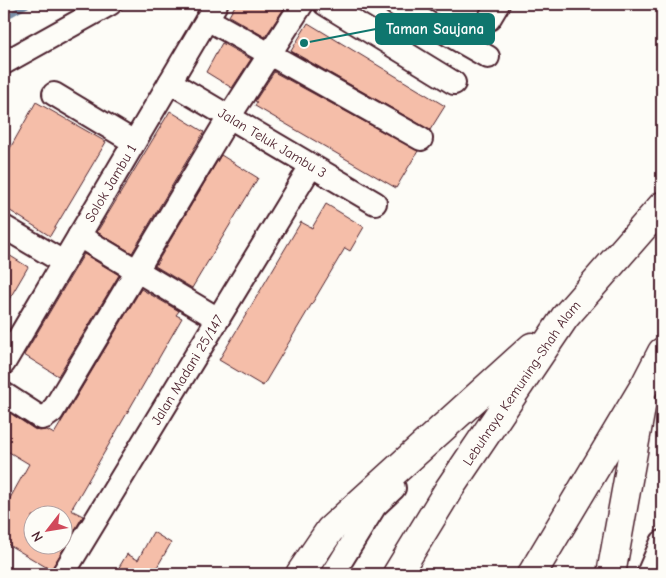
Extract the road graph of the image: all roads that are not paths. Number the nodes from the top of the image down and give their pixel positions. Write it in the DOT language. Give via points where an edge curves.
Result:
graph roads {
  1 [pos="110,4"];
  2 [pos="302,4"];
  3 [pos="325,4"];
  4 [pos="395,4"];
  5 [pos="212,11"];
  6 [pos="271,54"];
  7 [pos="488,57"];
  8 [pos="4,63"];
  9 [pos="170,82"];
  10 [pos="454,83"];
  11 [pos="54,94"];
  12 [pos="229,117"];
  13 [pos="421,139"];
  14 [pos="134,142"];
  15 [pos="311,166"];
  16 [pos="662,193"];
  17 [pos="375,203"];
  18 [pos="662,206"];
  19 [pos="4,227"];
  20 [pos="639,232"];
  21 [pos="79,236"];
  22 [pos="63,262"];
  23 [pos="138,271"];
  24 [pos="565,317"];
  25 [pos="218,319"];
  26 [pos="662,352"];
  27 [pos="4,363"];
  28 [pos="532,366"];
  29 [pos="645,385"];
  30 [pos="4,394"];
  31 [pos="662,542"];
  32 [pos="63,574"];
  33 [pos="300,574"];
  34 [pos="333,574"];
  35 [pos="397,574"];
  36 [pos="532,574"];
  37 [pos="611,574"];
  38 [pos="648,574"];
  1 -- 8 [label="street"];
  2 -- 6 [label="street"];
  3 -- 10 [label="street"];
  4 -- 7 [label="street"];
  5 -- 6 [label="street"];
  5 -- 9 [label="street, Solok Jambu 1"];
  6 -- 12 [label="street"];
  6 -- 13 [label="street"];
  9 -- 12 [label="street, Jalan Teluk Jambu 3"];
  9 -- 14 [label="street, Solok Jambu 1"];
  11 -- 14 [label="street"];
  12 -- 15 [label="street, Jalan Teluk Jambu 3"];
  12 -- 23 [label="street"];
  14 -- 21 [label="street, Solok Jambu 1"];
  15 -- 17 [label="street, Jalan Teluk Jambu 3"];
  15 -- 25 [label="street, Jalan Madani 25/147"];
  16 -- 20 [label="highway"];
  18 -- 20 [label="highway, Lebuhraya Kemuning-Shah Alam"];
  19 -- 22 [label="street"];
  20 -- 24 [label="highway, Lebuhraya Kemuning-Shah Alam"];
  21 -- 22 [label="street, Solok Jambu 1"];
  21 -- 23 [label="street"];
  22 -- 27 [label="street, Solok Jambu 1"];
  23 -- 25 [label="street"];
  23 -- 30 [label="street" via="52,412 41,418"];
  24 -- 28 [label="highway, Lebuhraya Kemuning-Shah Alam"];
  24 -- 33 [label="highway" via="330,530"];
  25 -- 32 [label="street, Jalan Madani 25/147"];
  26 -- 29 [label="highway"];
  28 -- 34 [label="street" via="375,506"];
  28 -- 35 [label="highway, Lebuhraya Kemuning-Shah Alam" via="449,489"];
  29 -- 36 [label="highway"];
  29 -- 37 [label="highway"];
  31 -- 38 [label="street"];
}
